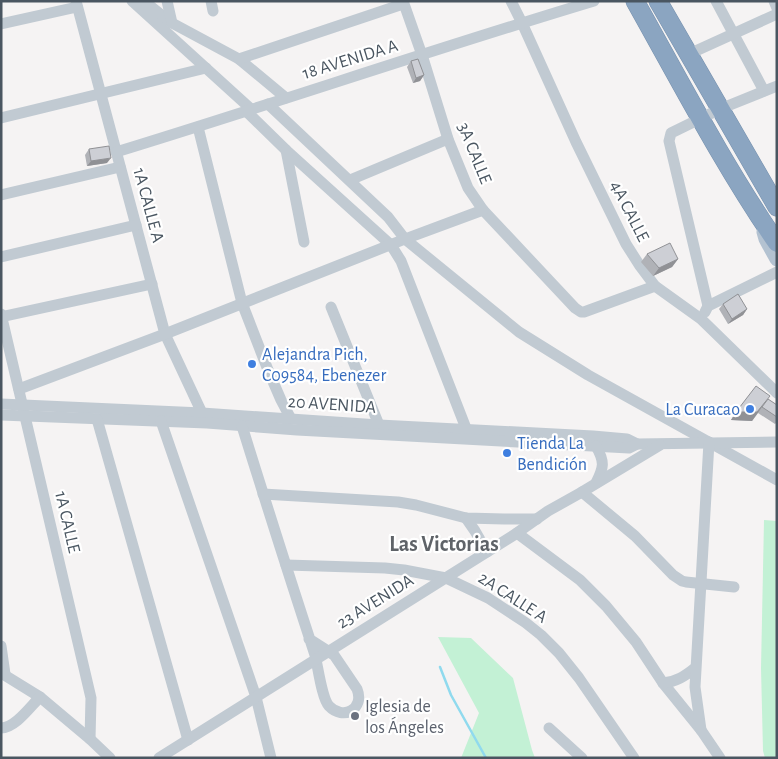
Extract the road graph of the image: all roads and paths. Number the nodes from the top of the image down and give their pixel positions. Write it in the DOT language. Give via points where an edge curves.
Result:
graph roads {
  1 [pos="132,1"];
  2 [pos="144,1"];
  3 [pos="167,1"];
  4 [pos="511,1"];
  5 [pos="594,1"];
  6 [pos="635,1"];
  7 [pos="658,1"];
  8 [pos="716,1"];
  9 [pos="774,1"];
  10 [pos="403,2"];
  11 [pos="76,4"];
  12 [pos="777,8"];
  13 [pos="777,14"];
  14 [pos="172,23"];
  15 [pos="522,23"];
  16 [pos="1,24"];
  17 [pos="734,34"];
  18 [pos="688,54"];
  19 [pos="422,55"];
  20 [pos="666,58"];
  21 [pos="239,59"];
  22 [pos="206,68"];
  23 [pos="777,86"];
  24 [pos="764,91"];
  25 [pos="101,94"];
  26 [pos="286,98"];
  27 [pos="268,104"];
  28 [pos="720,109"];
  29 [pos="249,110"];
  30 [pos="1,118"];
  31 [pos="701,118"];
  32 [pos="198,127"];
  33 [pos="448,139"];
  34 [pos="286,150"];
  35 [pos="116,152"];
  36 [pos="750,160"];
  37 [pos="120,167"];
  38 [pos="350,180"];
  39 [pos="1,195"];
  40 [pos="777,207"];
  41 [pos="483,210"];
  42 [pos="762,223"];
  43 [pos="136,225"];
  44 [pos="405,239"];
  45 [pos="304,242"];
  46 [pos="777,243"];
  47 [pos="391,244"];
  48 [pos="1,257"];
  49 [pos="777,259"];
  50 [pos="777,272"];
  51 [pos="152,284"];
  52 [pos="655,286"];
  53 [pos="242,304"];
  54 [pos="708,306"];
  55 [pos="331,307"];
  56 [pos="2,316"];
  57 [pos="701,319"];
  58 [pos="165,334"];
  59 [pos="19,389"];
  60 [pos="777,393"];
  61 [pos="1,404"];
  62 [pos="24,410"];
  63 [pos="202,413"];
  64 [pos="1,415"];
  65 [pos="97,419"];
  66 [pos="291,419"];
  67 [pos="161,421"];
  68 [pos="379,425"];
  69 [pos="242,426"];
  70 [pos="469,434"];
  71 [pos="709,442"];
  72 [pos="777,442"];
  73 [pos="637,444"];
  74 [pos="662,444"];
  75 [pos="596,446"];
  76 [pos="777,480"];
  77 [pos="596,483"];
  78 [pos="582,492"];
  79 [pos="263,494"];
  80 [pos="466,518"];
  81 [pos="537,519"];
  82 [pos="517,533"];
  83 [pos="487,552"];
  84 [pos="286,565"];
  85 [pos="446,578"];
  86 [pos="701,583"];
  87 [pos="734,587"];
  88 [pos="309,639"];
  89 [pos="1,646"];
  90 [pos="329,651"];
  91 [pos="316,659"];
  92 [pos="695,668"];
  93 [pos="3,674"];
  94 [pos="663,683"];
  95 [pos="40,697"];
  96 [pos="256,697"];
  97 [pos="1,728"];
  98 [pos="549,728"];
  99 [pos="701,730"];
  100 [pos="90,739"];
  101 [pos="188,740"];
  102 [pos="110,758"];
  103 [pos="159,758"];
  104 [pos="271,758"];
  105 [pos="582,758"];
  106 [pos="634,758"];
  107 [pos="720,758"];
  1 -- 22 [label="street"];
  2 -- 14 [label="street"];
  3 -- 14 [label="street"];
  4 -- 15 [label="street, 4A CALLE"];
  5 -- 15 [label="street, 18 AVENIDA A"];
  6 -- 20 [label="highway"];
  7 -- 18 [label="highway"];
  8 -- 17 [label="street"];
  9 -- 12 [label="street"];
  10 -- 19 [label="street, 3A CALLE"];
  10 -- 21 [label="street"];
  11 -- 16 [label="street"];
  11 -- 25 [label="street, 1A CALLE A"];
  13 -- 17 [label="street"];
  14 -- 21 [label="street"];
  15 -- 19 [label="street, 18 AVENIDA A"];
  15 -- 52 [label="street, 4A CALLE" via="626,244"];
  17 -- 18 [label="street"];
  17 -- 24 [label="street"];
  18 -- 28 [label="highway"];
  19 -- 26 [label="street, 18 AVENIDA A"];
  19 -- 33 [label="street, 3A CALLE"];
  20 -- 28 [label="highway" via="678,64 702,105"];
  20 -- 31 [label="highway"];
  21 -- 26 [label="street"];
  22 -- 25 [label="street"];
  22 -- 29 [label="street"];
  23 -- 24 [label="street"];
  24 -- 28 [label="street"];
  25 -- 30 [label="street"];
  25 -- 35 [label="street, 1A CALLE A"];
  26 -- 27 [label="street, 18 AVENIDA A"];
  27 -- 29 [label="street, 18 AVENIDA A"];
  27 -- 38 [label="street"];
  28 -- 31 [label="street"];
  28 -- 36 [label="highway"];
  29 -- 32 [label="street, 18 AVENIDA A"];
  29 -- 34 [label="street"];
  31 -- 36 [label="highway" via="718,121 739,155"];
  31 -- 42 [label="highway"];
  31 -- 54 [label="street" via="671,133 669,141"];
  32 -- 35 [label="street, 18 AVENIDA A"];
  32 -- 53 [label="street"];
  33 -- 38 [label="street"];
  33 -- 41 [label="street, 3A CALLE" via="468,188"];
  34 -- 45 [label="street"];
  34 -- 47 [label="street"];
  35 -- 37 [label="street, 1A CALLE A"];
  36 -- 40 [label="highway"];
  37 -- 39 [label="street"];
  37 -- 43 [label="street, 1A CALLE A"];
  38 -- 44 [label="street" via="388,217"];
  41 -- 44 [label="street"];
  41 -- 52 [label="street, 3A CALLE" via="581,312"];
  42 -- 46 [label="highway"];
  42 -- 49 [label="main road"];
  43 -- 48 [label="street"];
  43 -- 51 [label="street, 1A CALLE A"];
  44 -- 47 [label="street"];
  44 -- 71 [label="street" via="519,332 588,375"];
  47 -- 53 [label="street"];
  47 -- 70 [label="street"];
  50 -- 54 [label="street"];
  51 -- 56 [label="street"];
  51 -- 58 [label="street, 1A CALLE A"];
  52 -- 57 [label="street, 4A CALLE"];
  53 -- 58 [label="street"];
  53 -- 66 [label="street"];
  54 -- 57 [label="street"];
  55 -- 68 [label="street"];
  56 -- 59 [label="street, 1A CALLE"];
  57 -- 60 [label="street, 4A CALLE"];
  58 -- 59 [label="street"];
  58 -- 63 [label="street, 1A CALLE A"];
  59 -- 62 [label="street, 1A CALLE"];
  61 -- 62 [label="street"];
  62 -- 63 [label="street, 20 AVENIDA"];
  62 -- 64 [label="street"];
  62 -- 65 [label="street, 20 AVENIDA"];
  62 -- 100 [label="street, 1A CALLE" via="91,698"];
  63 -- 66 [label="street, 20 AVENIDA"];
  65 -- 67 [label="street, 20 AVENIDA"];
  65 -- 101 [label="street"];
  66 -- 68 [label="street, 20 AVENIDA"];
  67 -- 69 [label="street, 20 AVENIDA"];
  67 -- 96 [label="street"];
  68 -- 70 [label="street, 20 AVENIDA"];
  69 -- 70 [label="street, 20 AVENIDA" via="383,435"];
  69 -- 79 [label="street"];
  70 -- 73 [label="street, 20 AVENIDA" via="627,439"];
  70 -- 75 [label="street, 20 AVENIDA"];
  71 -- 72 [label="street, 20 AVENIDA"];
  71 -- 74 [label="street, 20 AVENIDA"];
  71 -- 76 [label="street"];
  71 -- 86 [label="street"];
  73 -- 74 [label="street, 20 AVENIDA"];
  73 -- 75 [label="street, 20 AVENIDA" via="628,448"];
  74 -- 77 [label="street, 23 AVENIDA"];
  75 -- 77 [label="street" via="602,457 602,472"];
  77 -- 78 [label="street, 23 AVENIDA"];
  78 -- 81 [label="street, 23 AVENIDA"];
  78 -- 86 [label="street" via="635,536 673,575 682,581"];
  79 -- 80 [label="street" via="398,502"];
  79 -- 84 [label="street"];
  80 -- 81 [label="street"];
  80 -- 83 [label="street"];
  81 -- 82 [label="street, 23 AVENIDA"];
  82 -- 83 [label="street, 23 AVENIDA"];
  82 -- 94 [label="street" via="593,592 636,642"];
  83 -- 85 [label="street, 23 AVENIDA"];
  84 -- 85 [label="street, 2A CALLE A" via="385,568"];
  84 -- 88 [label="street"];
  85 -- 90 [label="street, 23 AVENIDA"];
  85 -- 106 [label="street, 2A CALLE A" via="510,611 546,640 579,678"];
  86 -- 87 [label="street"];
  86 -- 92 [label="street"];
  88 -- 90 [label="street"];
  88 -- 91 [label="street"];
  89 -- 93 [label="street"];
  90 -- 91 [label="street, 23 AVENIDA"];
  90 -- 91 [label="street" via="358,690 359,702 352,710 341,714 326,704"];
  91 -- 96 [label="street, 23 AVENIDA"];
  92 -- 94 [label="street" via="679,679"];
  92 -- 99 [label="street"];
  93 -- 95 [label="street"];
  94 -- 99 [label="street"];
  95 -- 97 [label="street" via="15,723"];
  95 -- 100 [label="street"];
  96 -- 101 [label="street, 23 AVENIDA"];
  96 -- 104 [label="street"];
  98 -- 105 [label="street"];
  99 -- 107 [label="street"];
  100 -- 102 [label="street"];
  101 -- 103 [label="street, 23 AVENIDA"];
}
